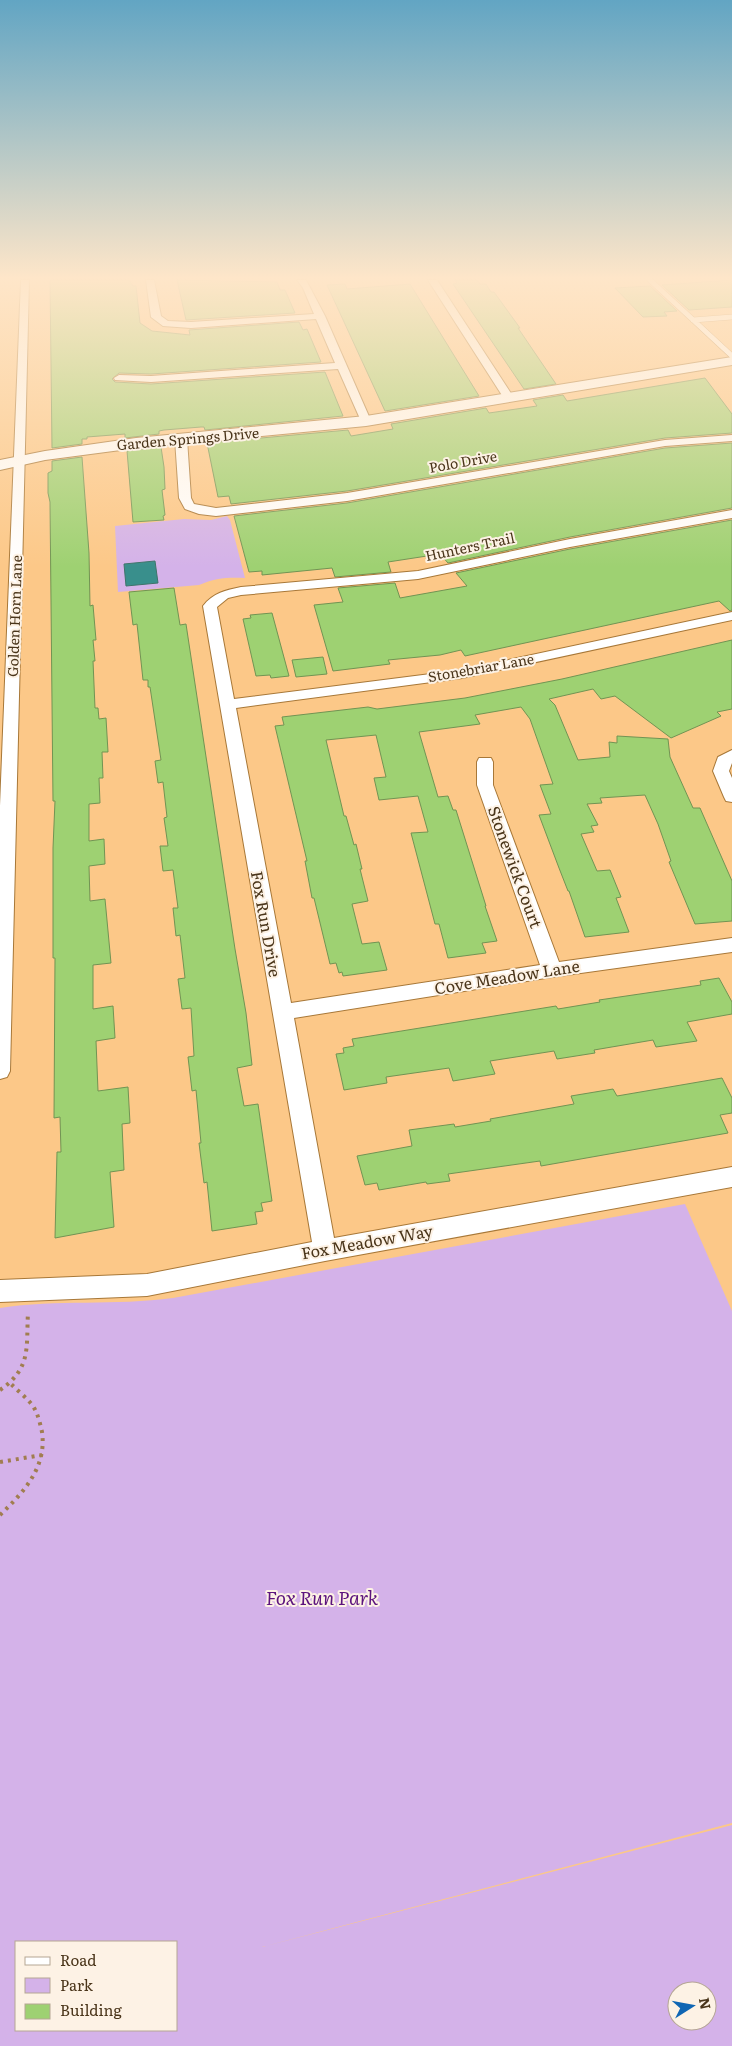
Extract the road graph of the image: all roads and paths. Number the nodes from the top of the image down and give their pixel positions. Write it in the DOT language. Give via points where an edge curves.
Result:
graph roads {
  1 [pos="22,375"];
  2 [pos="203,375"];
  3 [pos="346,375"];
  4 [pos="494,375"];
  5 [pos="645,375"];
  6 [pos="119,378"];
  7 [pos="509,398"];
  8 [pos="366,421"];
  9 [pos="732,438"];
  10 [pos="181,439"];
  11 [pos="20,460"];
  12 [pos="0,464"];
  13 [pos="732,514"];
  14 [pos="214,601"];
  15 [pos="732,616"];
  16 [pos="228,704"];
  17 [pos="732,755"];
  18 [pos="485,762"];
  19 [pos="5,779"];
  20 [pos="732,797"];
  21 [pos="732,945"];
  22 [pos="552,970"];
  23 [pos="282,1012"];
  24 [pos="0,1071"];
  25 [pos="732,1177"];
  26 [pos="325,1250"];
  27 [pos="30,1290"];
  28 [pos="0,1291"];
  29 [pos="11,1384"];
  30 [pos="0,1390"];
  31 [pos="42,1455"];
  32 [pos="0,1462"];
  33 [pos="0,1515"];
  1 -- 11 [label="street, Golden Horn Lane"];
  2 -- 6 [label="street"];
  3 -- 8 [label="street"];
  4 -- 7 [label="street"];
  5 -- 7 [label="street, Garden Springs Drive"];
  7 -- 8 [label="street, Garden Springs Drive"];
  8 -- 10 [label="street, Garden Springs Drive"];
  9 -- 10 [label="street, Polo Drive" via="665,443 348,497 216,512 189,506 185,498"];
  10 -- 11 [label="street, Garden Springs Drive" via="71,450"];
  11 -- 12 [label="street, Garden Springs Drive"];
  11 -- 19 [label="street, Golden Horn Lane"];
  13 -- 14 [label="street, Hunters Trail" via="418,575 241,590"];
  14 -- 16 [label="street, Fox Run Drive" via="209,610"];
  15 -- 16 [label="street, Stonebriar Lane" via="462,674"];
  16 -- 23 [label="street, Fox Run Drive"];
  17 -- 20 [label="street" via="724,761 721,771"];
  18 -- 22 [label="street, Stonewick Court" via="485,785"];
  19 -- 24 [label="street, Golden Horn Lane"];
  21 -- 22 [label="street, Cove Meadow Lane"];
  22 -- 23 [label="street, Cove Meadow Lane"];
  23 -- 26 [label="street, Fox Run Drive"];
  25 -- 26 [label="street, Fox Meadow Way"];
  26 -- 27 [label="street, Fox Meadow Way" via="147,1285"];
  27 -- 28 [label="street, Fox Meadow Way"];
  27 -- 29 [label="path" via="25,1361 21,1374"];
  29 -- 30 [label="path"];
  29 -- 31 [label="path" via="33,1407 39,1419 44,1438"];
  31 -- 32 [label="path"];
  31 -- 33 [label="path" via="34,1479"];
}
